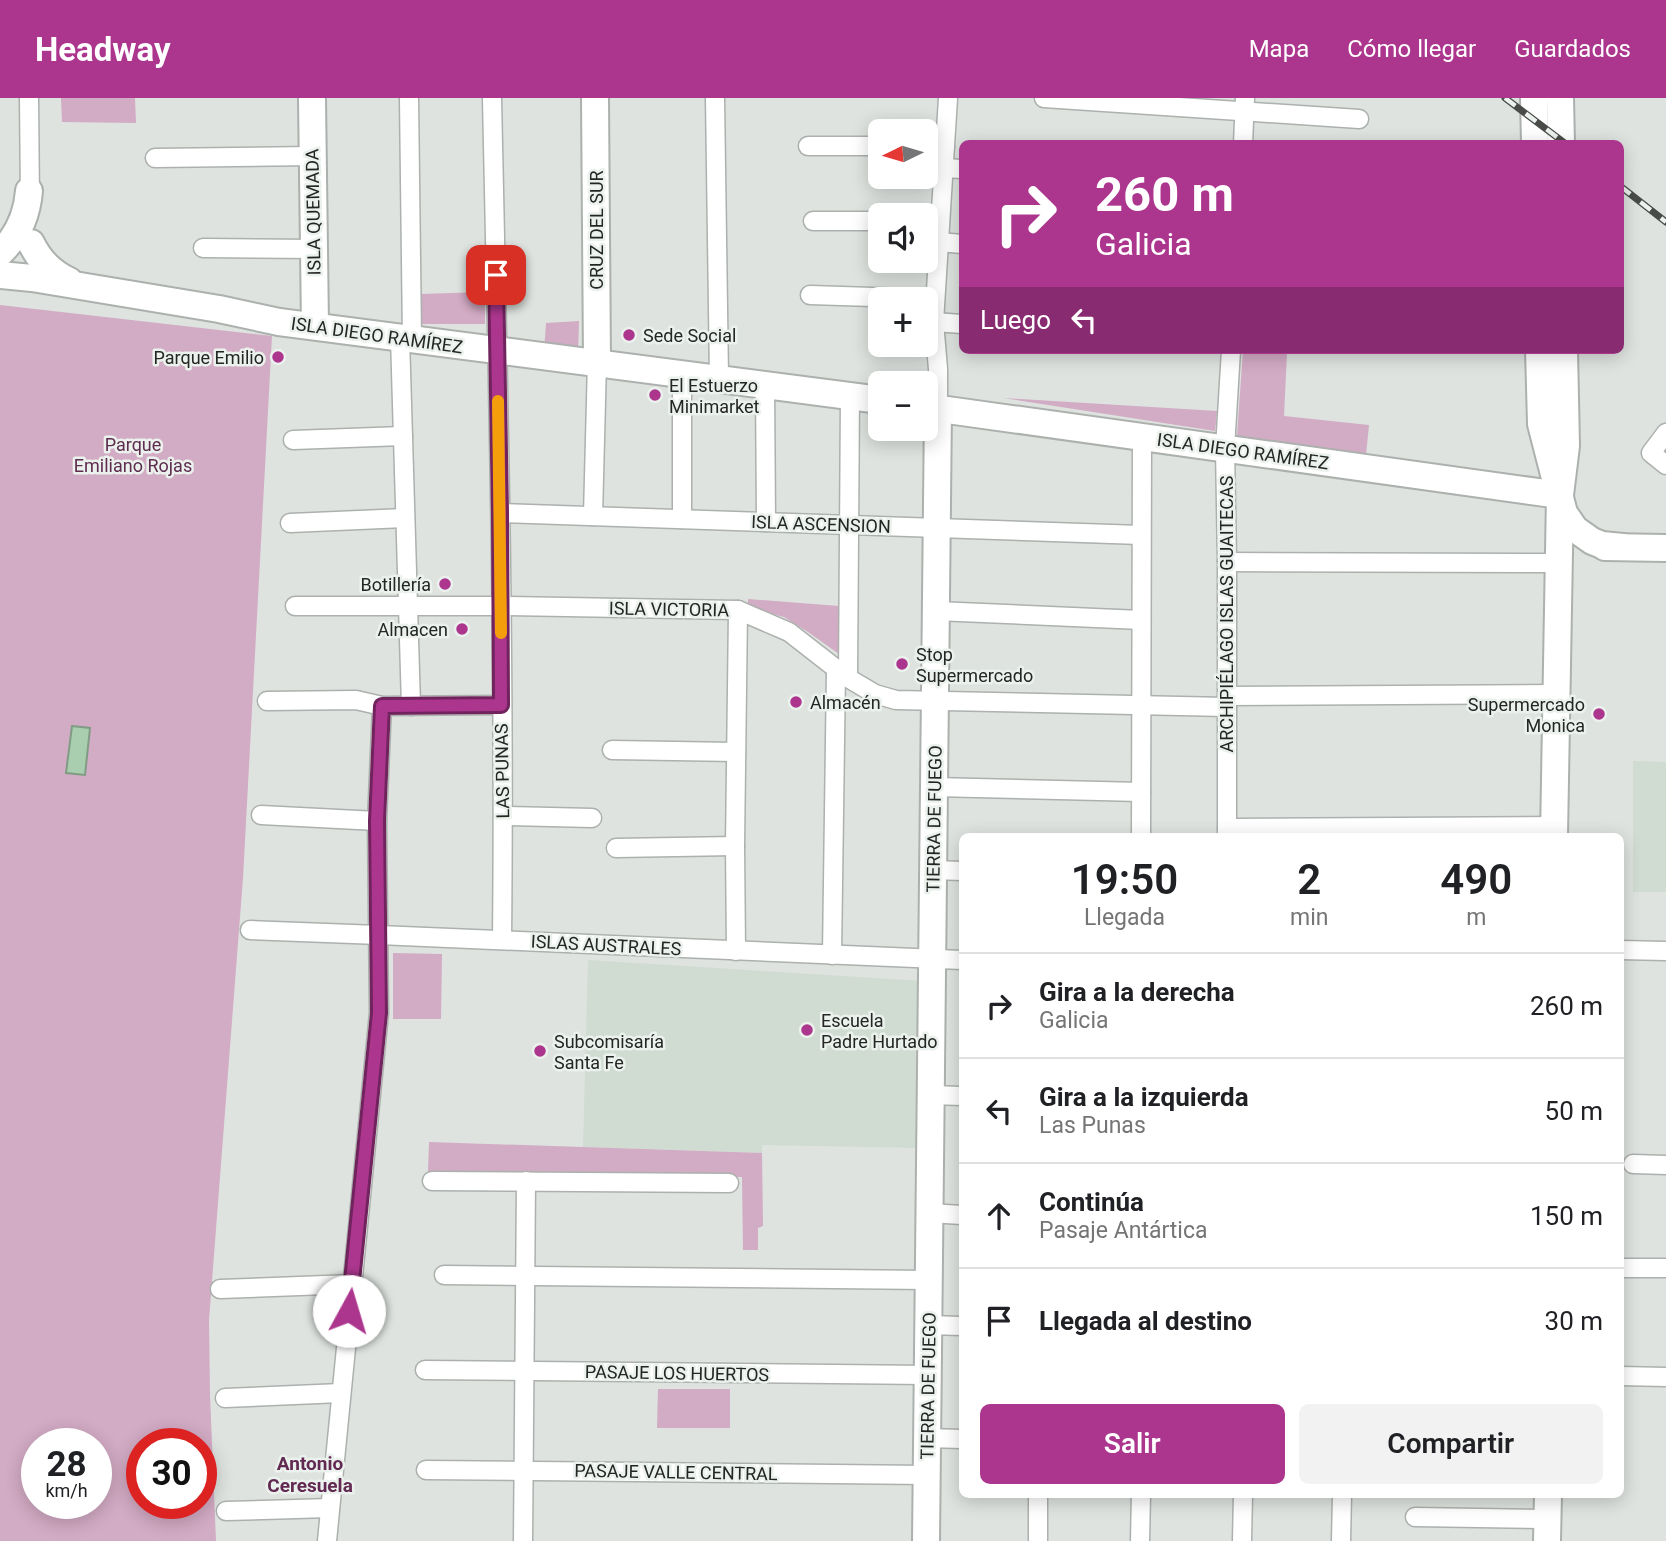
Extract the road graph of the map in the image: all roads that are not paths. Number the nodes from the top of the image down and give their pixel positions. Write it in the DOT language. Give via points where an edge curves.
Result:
graph roads {
  1 [pos="29,98"];
  2 [pos="312,98"];
  3 [pos="409,98"];
  4 [pos="492,98"];
  5 [pos="595,98"];
  6 [pos="715,98"];
  7 [pos="948,98"];
  8 [pos="1044,98"];
  9 [pos="1534,98"];
  10 [pos="1560,98"];
  11 [pos="1245,105"];
  12 [pos="1359,119"];
  13 [pos="1243,140"];
  14 [pos="1535,140"];
  15 [pos="1561,140"];
  16 [pos="808,146"];
  17 [pos="868,146"];
  18 [pos="938,147"];
  19 [pos="945,147"];
  20 [pos="313,156"];
  21 [pos="155,158"];
  22 [pos="943,168"];
  23 [pos="959,169"];
  24 [pos="29,191"];
  25 [pos="937,203"];
  26 [pos="813,221"];
  27 [pos="868,221"];
  28 [pos="938,239"];
  29 [pos="939,242"];
  30 [pos="32,243"];
  31 [pos="959,244"];
  32 [pos="203,248"];
  33 [pos="314,249"];
  34 [pos="0,253"];
  35 [pos="0,275"];
  36 [pos="32,278"];
  37 [pos="80,286"];
  38 [pos="936,287"];
  39 [pos="810,295"];
  40 [pos="868,297"];
  41 [pos="938,322"];
  42 [pos="959,324"];
  43 [pos="315,326"];
  44 [pos="406,338"];
  45 [pos="497,350"];
  46 [pos="1231,354"];
  47 [pos="1539,354"];
  48 [pos="1564,354"];
  49 [pos="597,362"];
  50 [pos="682,373"];
  51 [pos="719,378"];
  52 [pos="765,385"];
  53 [pos="850,396"];
  54 [pos="868,398"];
  55 [pos="938,409"];
  56 [pos="1666,433"];
  57 [pos="403,436"];
  58 [pos="1142,438"];
  59 [pos="293,440"];
  60 [pos="933,441"];
  61 [pos="1225,448"];
  62 [pos="1666,465"];
  63 [pos="1560,495"];
  64 [pos="500,513"];
  65 [pos="593,516"];
  66 [pos="405,518"];
  67 [pos="682,519"];
  68 [pos="766,522"];
  69 [pos="290,523"];
  70 [pos="849,525"];
  71 [pos="937,528"];
  72 [pos="1142,535"];
  73 [pos="1623,547"];
  74 [pos="1666,548"];
  75 [pos="1558,555"];
  76 [pos="1227,562"];
  77 [pos="295,606"];
  78 [pos="501,606"];
  79 [pos="408,607"];
  80 [pos="738,610"];
  81 [pos="936,611"];
  82 [pos="1141,620"];
  83 [pos="842,673"];
  84 [pos="1556,694"];
  85 [pos="936,700"];
  86 [pos="267,701"];
  87 [pos="1227,701"];
  88 [pos="501,705"];
  89 [pos="1141,705"];
  90 [pos="382,706"];
  91 [pos="411,706"];
  92 [pos="612,750"];
  93 [pos="736,752"];
  94 [pos="934,787"];
  95 [pos="1141,792"];
  96 [pos="261,815"];
  97 [pos="503,816"];
  98 [pos="592,818"];
  99 [pos="377,821"];
  100 [pos="1554,831"];
  101 [pos="1227,832"];
  102 [pos="1141,833"];
  103 [pos="735,846"];
  104 [pos="616,848"];
  105 [pos="933,870"];
  106 [pos="959,871"];
  107 [pos="250,930"];
  108 [pos="379,934"];
  109 [pos="502,940"];
  110 [pos="736,950"];
  111 [pos="1624,950"];
  112 [pos="1666,951"];
  113 [pos="832,955"];
  114 [pos="932,959"];
  115 [pos="959,960"];
  116 [pos="930,1095"];
  117 [pos="959,1097"];
  118 [pos="1633,1164"];
  119 [pos="1666,1165"];
  120 [pos="432,1181"];
  121 [pos="526,1181"];
  122 [pos="729,1183"];
  123 [pos="929,1213"];
  124 [pos="959,1215"];
  125 [pos="1624,1268"];
  126 [pos="1666,1268"];
  127 [pos="444,1275"];
  128 [pos="525,1276"];
  129 [pos="929,1280"];
  130 [pos="352,1284"];
  131 [pos="220,1289"];
  132 [pos="928,1325"];
  133 [pos="959,1326"];
  134 [pos="425,1370"];
  135 [pos="524,1371"];
  136 [pos="928,1376"];
  137 [pos="1624,1376"];
  138 [pos="1666,1377"];
  139 [pos="341,1393"];
  140 [pos="225,1398"];
  141 [pos="927,1438"];
  142 [pos="959,1439"];
  143 [pos="426,1470"];
  144 [pos="523,1471"];
  145 [pos="927,1475"];
  146 [pos="1038,1498"];
  147 [pos="1141,1498"];
  148 [pos="1242,1498"];
  149 [pos="1342,1498"];
  150 [pos="330,1508"];
  151 [pos="226,1511"];
  152 [pos="1415,1517"];
  153 [pos="1548,1518"];
  154 [pos="327,1541"];
  155 [pos="523,1541"];
  156 [pos="926,1541"];
  157 [pos="1038,1541"];
  158 [pos="1140,1541"];
  159 [pos="1242,1541"];
  160 [pos="1341,1541"];
  1 -- 24 [label="street"];
  2 -- 20 [label="street, ISLA QUEMADA"];
  3 -- 44 [label="street"];
  4 -- 45 [label="street, LAS PUNAS"];
  5 -- 49 [label="street, CRUZ DEL SUR"];
  6 -- 51 [label="street"];
  7 -- 19 [label="street, TIERRA DE FUEGO"];
  8 -- 11 [label="street"];
  9 -- 14 [label="street"];
  10 -- 15 [label="street"];
  11 -- 12 [label="street"];
  11 -- 13 [label="street"];
  16 -- 17 [label="street"];
  18 -- 19 [label="street"];
  19 -- 22 [label="street, TIERRA DE FUEGO"];
  20 -- 21 [label="street"];
  20 -- 33 [label="street, ISLA QUEMADA"];
  22 -- 23 [label="street"];
  22 -- 25 [label="street, TIERRA DE FUEGO"];
  24 -- 30 [label="street"];
  24 -- 34 [label="street" via="19,231"];
  26 -- 27 [label="street"];
  28 -- 29 [label="street, TIERRA DE FUEGO"];
  29 -- 31 [label="street"];
  29 -- 38 [label="street, TIERRA DE FUEGO"];
  30 -- 36 [label="street"];
  30 -- 37 [label="street" via="51,271"];
  32 -- 33 [label="street"];
  33 -- 43 [label="street, ISLA QUEMADA"];
  35 -- 36 [label="street, ISLA DIEGO RAMÍREZ"];
  36 -- 37 [label="street, ISLA DIEGO RAMÍREZ"];
  37 -- 43 [label="street, ISLA DIEGO RAMÍREZ"];
  39 -- 40 [label="street"];
  41 -- 42 [label="street"];
  43 -- 44 [label="street, ISLA DIEGO RAMÍREZ"];
  44 -- 45 [label="street, ISLA DIEGO RAMÍREZ"];
  44 -- 57 [label="street"];
  45 -- 49 [label="street, ISLA DIEGO RAMÍREZ"];
  45 -- 64 [label="street, LAS PUNAS"];
  46 -- 61 [label="street, ARCHIPIÉLAGO ISLAS GUAITECAS"];
  47 -- 63 [label="street" via="1541,424"];
  48 -- 63 [label="street" via="1566,446"];
  49 -- 50 [label="street, ISLA DIEGO RAMÍREZ"];
  49 -- 65 [label="street"];
  50 -- 51 [label="street, ISLA DIEGO RAMÍREZ"];
  50 -- 67 [label="street"];
  51 -- 52 [label="street, ISLA DIEGO RAMÍREZ"];
  52 -- 53 [label="street, ISLA DIEGO RAMÍREZ"];
  52 -- 68 [label="street"];
  53 -- 54 [label="street, ISLA DIEGO RAMÍREZ"];
  53 -- 70 [label="street"];
  55 -- 58 [label="street, ISLA DIEGO RAMÍREZ"];
  56 -- 62 [label="street" via="1651,453"];
  57 -- 59 [label="street"];
  57 -- 66 [label="street"];
  58 -- 61 [label="street, ISLA DIEGO RAMÍREZ"];
  58 -- 72 [label="street"];
  60 -- 71 [label="street, TIERRA DE FUEGO"];
  61 -- 63 [label="street, ISLA DIEGO RAMÍREZ"];
  61 -- 76 [label="street, ARCHIPIÉLAGO ISLAS GUAITECAS"];
  63 -- 73 [label="street" via="1569,521 1583,536 1602,545"];
  63 -- 75 [label="street"];
  64 -- 65 [label="street, ISLA ASCENSION"];
  64 -- 78 [label="street, LAS PUNAS"];
  65 -- 67 [label="street, ISLA ASCENSION"];
  66 -- 69 [label="street"];
  66 -- 79 [label="street"];
  67 -- 68 [label="street, ISLA ASCENSION"];
  68 -- 70 [label="street, ISLA ASCENSION"];
  70 -- 71 [label="street, ISLA ASCENSION"];
  70 -- 83 [label="street"];
  71 -- 72 [label="street, ISLA ASCENSION"];
  71 -- 81 [label="street, TIERRA DE FUEGO"];
  72 -- 82 [label="street"];
  73 -- 74 [label="street"];
  73 -- 75 [label="street"];
  75 -- 76 [label="street"];
  75 -- 84 [label="street"];
  76 -- 87 [label="street, ARCHIPIÉLAGO ISLAS GUAITECAS"];
  77 -- 79 [label="street, ISLA VICTORIA"];
  78 -- 79 [label="street, ISLA VICTORIA"];
  78 -- 80 [label="street, ISLA VICTORIA"];
  78 -- 88 [label="street, LAS PUNAS"];
  79 -- 91 [label="street"];
  80 -- 83 [label="street, ISLA VICTORIA" via="789,632"];
  80 -- 93 [label="street"];
  81 -- 82 [label="street"];
  81 -- 85 [label="street, TIERRA DE FUEGO"];
  82 -- 89 [label="street"];
  83 -- 85 [label="street, ISLA VICTORIA" via="875,694"];
  83 -- 113 [label="street"];
  84 -- 87 [label="street, ISLA VICTORIA"];
  84 -- 100 [label="street"];
  85 -- 89 [label="street, ISLA VICTORIA"];
  85 -- 94 [label="street, TIERRA DE FUEGO"];
  86 -- 90 [label="street" via="356,700"];
  87 -- 89 [label="street, ISLA VICTORIA"];
  87 -- 101 [label="street, ARCHIPIÉLAGO ISLAS GUAITECAS"];
  88 -- 91 [label="street"];
  88 -- 97 [label="street, LAS PUNAS"];
  89 -- 95 [label="street"];
  90 -- 91 [label="street"];
  90 -- 99 [label="street"];
  92 -- 93 [label="street"];
  93 -- 103 [label="street"];
  94 -- 95 [label="street"];
  94 -- 105 [label="street, TIERRA DE FUEGO"];
  95 -- 102 [label="street"];
  96 -- 99 [label="street"];
  97 -- 98 [label="street"];
  97 -- 109 [label="street, LAS PUNAS"];
  99 -- 108 [label="street"];
  100 -- 101 [label="street"];
  103 -- 104 [label="street"];
  103 -- 110 [label="street"];
  105 -- 106 [label="street"];
  105 -- 114 [label="street, TIERRA DE FUEGO"];
  107 -- 108 [label="street, ISLAS AUSTRALES"];
  108 -- 109 [label="street, ISLAS AUSTRALES"];
  108 -- 130 [label="street" via="379,1013"];
  109 -- 110 [label="street, ISLAS AUSTRALES"];
  110 -- 113 [label="street, ISLAS AUSTRALES"];
  111 -- 112 [label="street"];
  113 -- 114 [label="street, ISLAS AUSTRALES"];
  114 -- 115 [label="street, ISLAS AUSTRALES"];
  114 -- 116 [label="street, TIERRA DE FUEGO"];
  116 -- 117 [label="street"];
  116 -- 123 [label="street, TIERRA DE FUEGO"];
  118 -- 119 [label="street"];
  120 -- 121 [label="street"];
  121 -- 122 [label="street"];
  121 -- 128 [label="street"];
  123 -- 124 [label="street"];
  123 -- 129 [label="street, TIERRA DE FUEGO"];
  125 -- 126 [label="street"];
  127 -- 128 [label="street"];
  128 -- 129 [label="street"];
  128 -- 135 [label="street"];
  129 -- 132 [label="street, TIERRA DE FUEGO"];
  130 -- 131 [label="street"];
  130 -- 139 [label="street"];
  132 -- 133 [label="street"];
  132 -- 136 [label="street, TIERRA DE FUEGO"];
  134 -- 135 [label="street, PASAJE LOS HUERTOS"];
  135 -- 136 [label="street, PASAJE LOS HUERTOS"];
  135 -- 144 [label="street"];
  136 -- 141 [label="street, TIERRA DE FUEGO"];
  137 -- 138 [label="street"];
  139 -- 140 [label="street"];
  139 -- 150 [label="street"];
  141 -- 142 [label="street"];
  141 -- 145 [label="street, TIERRA DE FUEGO"];
  143 -- 144 [label="street, PASAJE VALLE CENTRAL"];
  144 -- 145 [label="street, PASAJE VALLE CENTRAL"];
  144 -- 155 [label="street"];
  145 -- 156 [label="street, TIERRA DE FUEGO"];
  146 -- 157 [label="street"];
  147 -- 158 [label="street"];
  148 -- 159 [label="street"];
  149 -- 160 [label="street"];
  150 -- 151 [label="street"];
  150 -- 154 [label="street"];
  152 -- 153 [label="street"];
}
